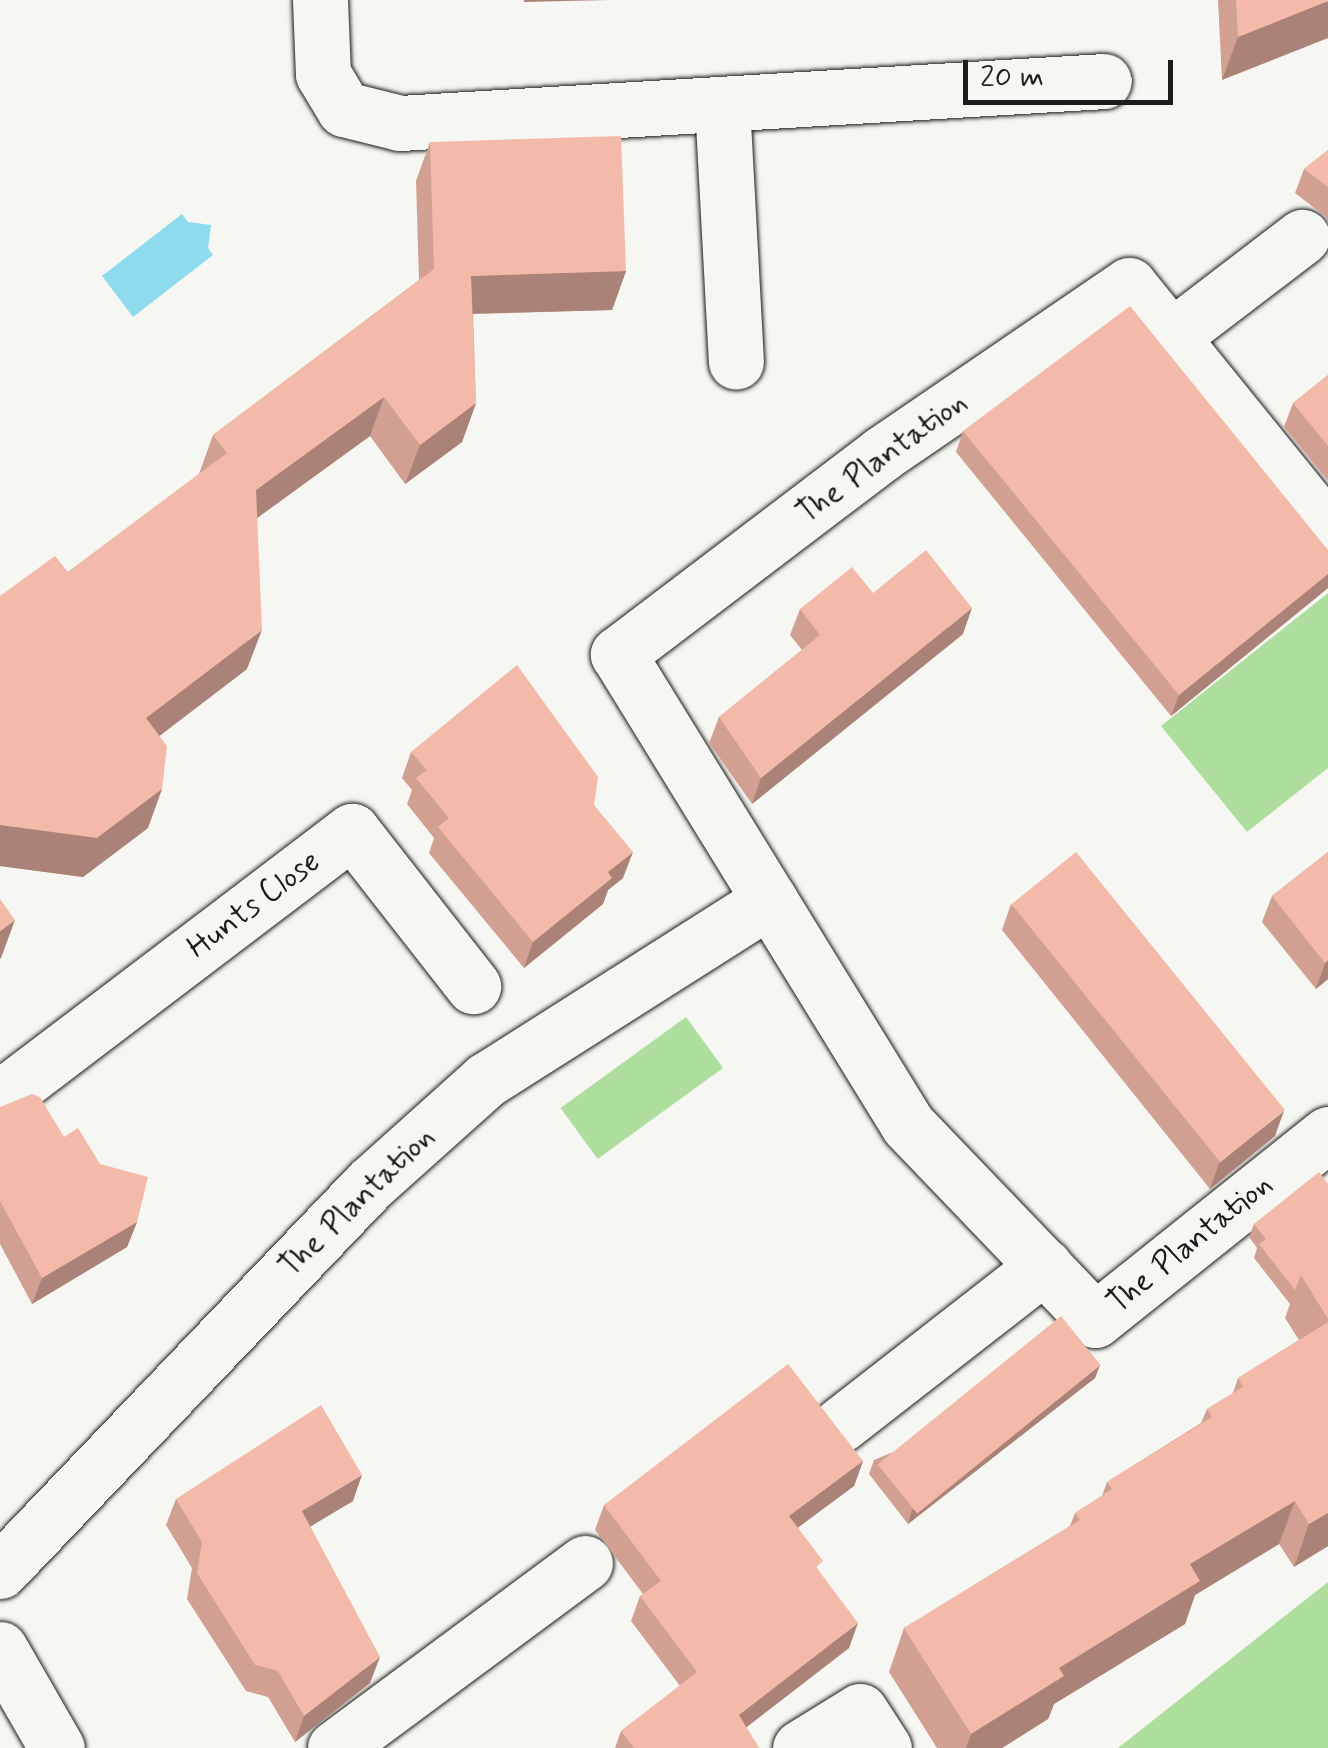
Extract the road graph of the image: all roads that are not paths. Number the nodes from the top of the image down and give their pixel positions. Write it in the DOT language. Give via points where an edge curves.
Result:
graph roads {
  1 [pos="320,0"];
  2 [pos="1104,81"];
  3 [pos="722,104"];
  4 [pos="1302,237"];
  5 [pos="1170,336"];
  6 [pos="736,362"];
  7 [pos="1328,531"];
  8 [pos="770,900"];
  9 [pos="472,986"];
  10 [pos="0,1098"];
  11 [pos="1328,1134"];
  12 [pos="1044,1266"];
  13 [pos="840,1425"];
  14 [pos="585,1563"];
  15 [pos="0,1570"];
  16 [pos="0,1649"];
  17 [pos="57,1748"];
  18 [pos="335,1748"];
  19 [pos="800,1748"];
  20 [pos="884,1748"];
  1 -- 3 [label="street" via="323,74 344,109 400,123"];
  2 -- 3 [label="street"];
  3 -- 6 [label="street"];
  4 -- 5 [label="street"];
  5 -- 7 [label="street, The Plantation"];
  5 -- 8 [label="street, The Plantation" via="1129,285 883,453 618,654"];
  8 -- 12 [label="street, The Plantation" via="908,1125"];
  8 -- 15 [label="street, The Plantation" via="486,1080 370,1184"];
  9 -- 10 [label="street, Hunts Close" via="352,831"];
  11 -- 12 [label="street, The Plantation" via="1096,1320"];
  12 -- 13 [label="street"];
  14 -- 18 [label="street"];
  16 -- 17 [label="street"];
  19 -- 20 [label="street" via="860,1711"];
}
